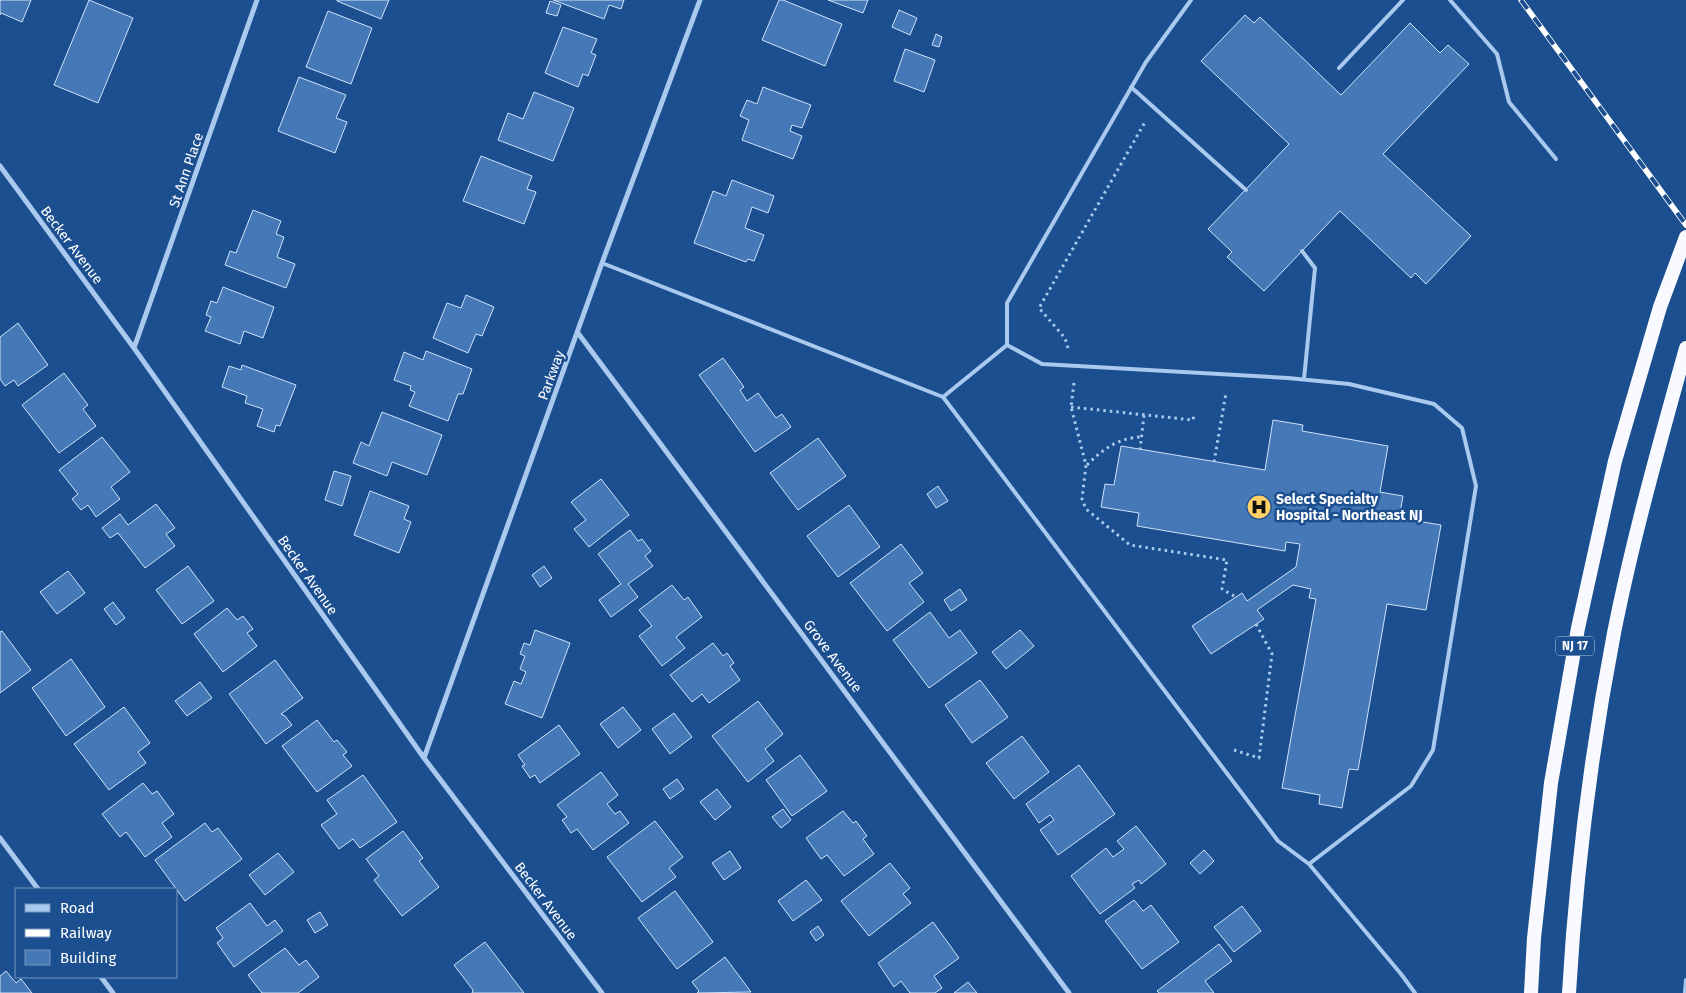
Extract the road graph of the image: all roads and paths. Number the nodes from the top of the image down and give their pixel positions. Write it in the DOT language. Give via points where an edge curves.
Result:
graph roads {
  1 [pos="258,0"];
  2 [pos="700,0"];
  3 [pos="1191,0"];
  4 [pos="1403,0"];
  5 [pos="1450,0"];
  6 [pos="1339,68"];
  7 [pos="1131,87"];
  8 [pos="1154,107"];
  9 [pos="1556,159"];
  10 [pos="0,166"];
  11 [pos="1246,190"];
  12 [pos="1686,237"];
  13 [pos="1302,251"];
  14 [pos="602,263"];
  15 [pos="578,333"];
  16 [pos="1007,345"];
  17 [pos="134,348"];
  18 [pos="1686,348"];
  19 [pos="1072,365"];
  20 [pos="1230,375"];
  21 [pos="1304,379"];
  22 [pos="943,397"];
  23 [pos="1071,407"];
  24 [pos="1144,415"];
  25 [pos="1194,415"];
  26 [pos="1141,437"];
  27 [pos="1140,450"];
  28 [pos="1214,462"];
  29 [pos="1086,465"];
  30 [pos="1236,597"];
  31 [pos="1256,624"];
  32 [pos="1228,748"];
  33 [pos="424,758"];
  34 [pos="0,838"];
  35 [pos="1309,864"];
  36 [pos="37,888"];
  37 [pos="102,978"];
  38 [pos="1686,980"];
  39 [pos="113,993"];
  40 [pos="602,993"];
  41 [pos="1069,993"];
  42 [pos="1415,993"];
  43 [pos="1531,993"];
  44 [pos="1569,993"];
  45 [pos="1685,993"];
  1 -- 17 [label="street, St Ann Place"];
  2 -- 14 [label="street, Parkway"];
  3 -- 7 [label="lane"];
  4 -- 6 [label="lane"];
  5 -- 9 [label="lane" via="1497,54 1509,102"];
  7 -- 8 [label="lane"];
  7 -- 16 [label="lane" via="1007,303"];
  8 -- 11 [label="lane"];
  8 -- 19 [label="path" via="1039,308 1065,338"];
  10 -- 17 [label="street, Becker Avenue"];
  12 -- 43 [label="highway, NJ 17" via="1660,307 1615,462 1578,628 1551,783"];
  13 -- 21 [label="lane" via="1315,268"];
  14 -- 15 [label="street, Parkway"];
  14 -- 22 [label="lane"];
  15 -- 33 [label="street, Parkway"];
  15 -- 41 [label="street, Grove Avenue"];
  16 -- 19 [label="lane" via="1042,364"];
  16 -- 22 [label="lane"];
  17 -- 33 [label="street, Becker Avenue"];
  18 -- 44 [label="highway, NJ 17" via="1647,490 1614,633 1589,783"];
  19 -- 20 [label="lane"];
  19 -- 23 [label="path"];
  20 -- 21 [label="lane"];
  20 -- 28 [label="path"];
  21 -- 35 [label="lane" via="1348,384 1434,404 1462,428 1476,486 1433,750 1411,786"];
  22 -- 35 [label="lane" via="1278,841"];
  23 -- 24 [label="path"];
  23 -- 29 [label="path"];
  24 -- 25 [label="path" via="1194,420"];
  24 -- 26 [label="path"];
  26 -- 27 [label="path"];
  26 -- 29 [label="path" via="1119,441"];
  29 -- 30 [label="path" via="1082,499 1086,509 1130,545 1227,560 1222,589"];
  31 -- 32 [label="path" via="1272,654 1259,758"];
  33 -- 40 [label="street, Becker Avenue"];
  34 -- 36 [label="street"];
  35 -- 42 [label="lane"];
  37 -- 39 [label="street"];
  38 -- 45 [label="lane"];
}
